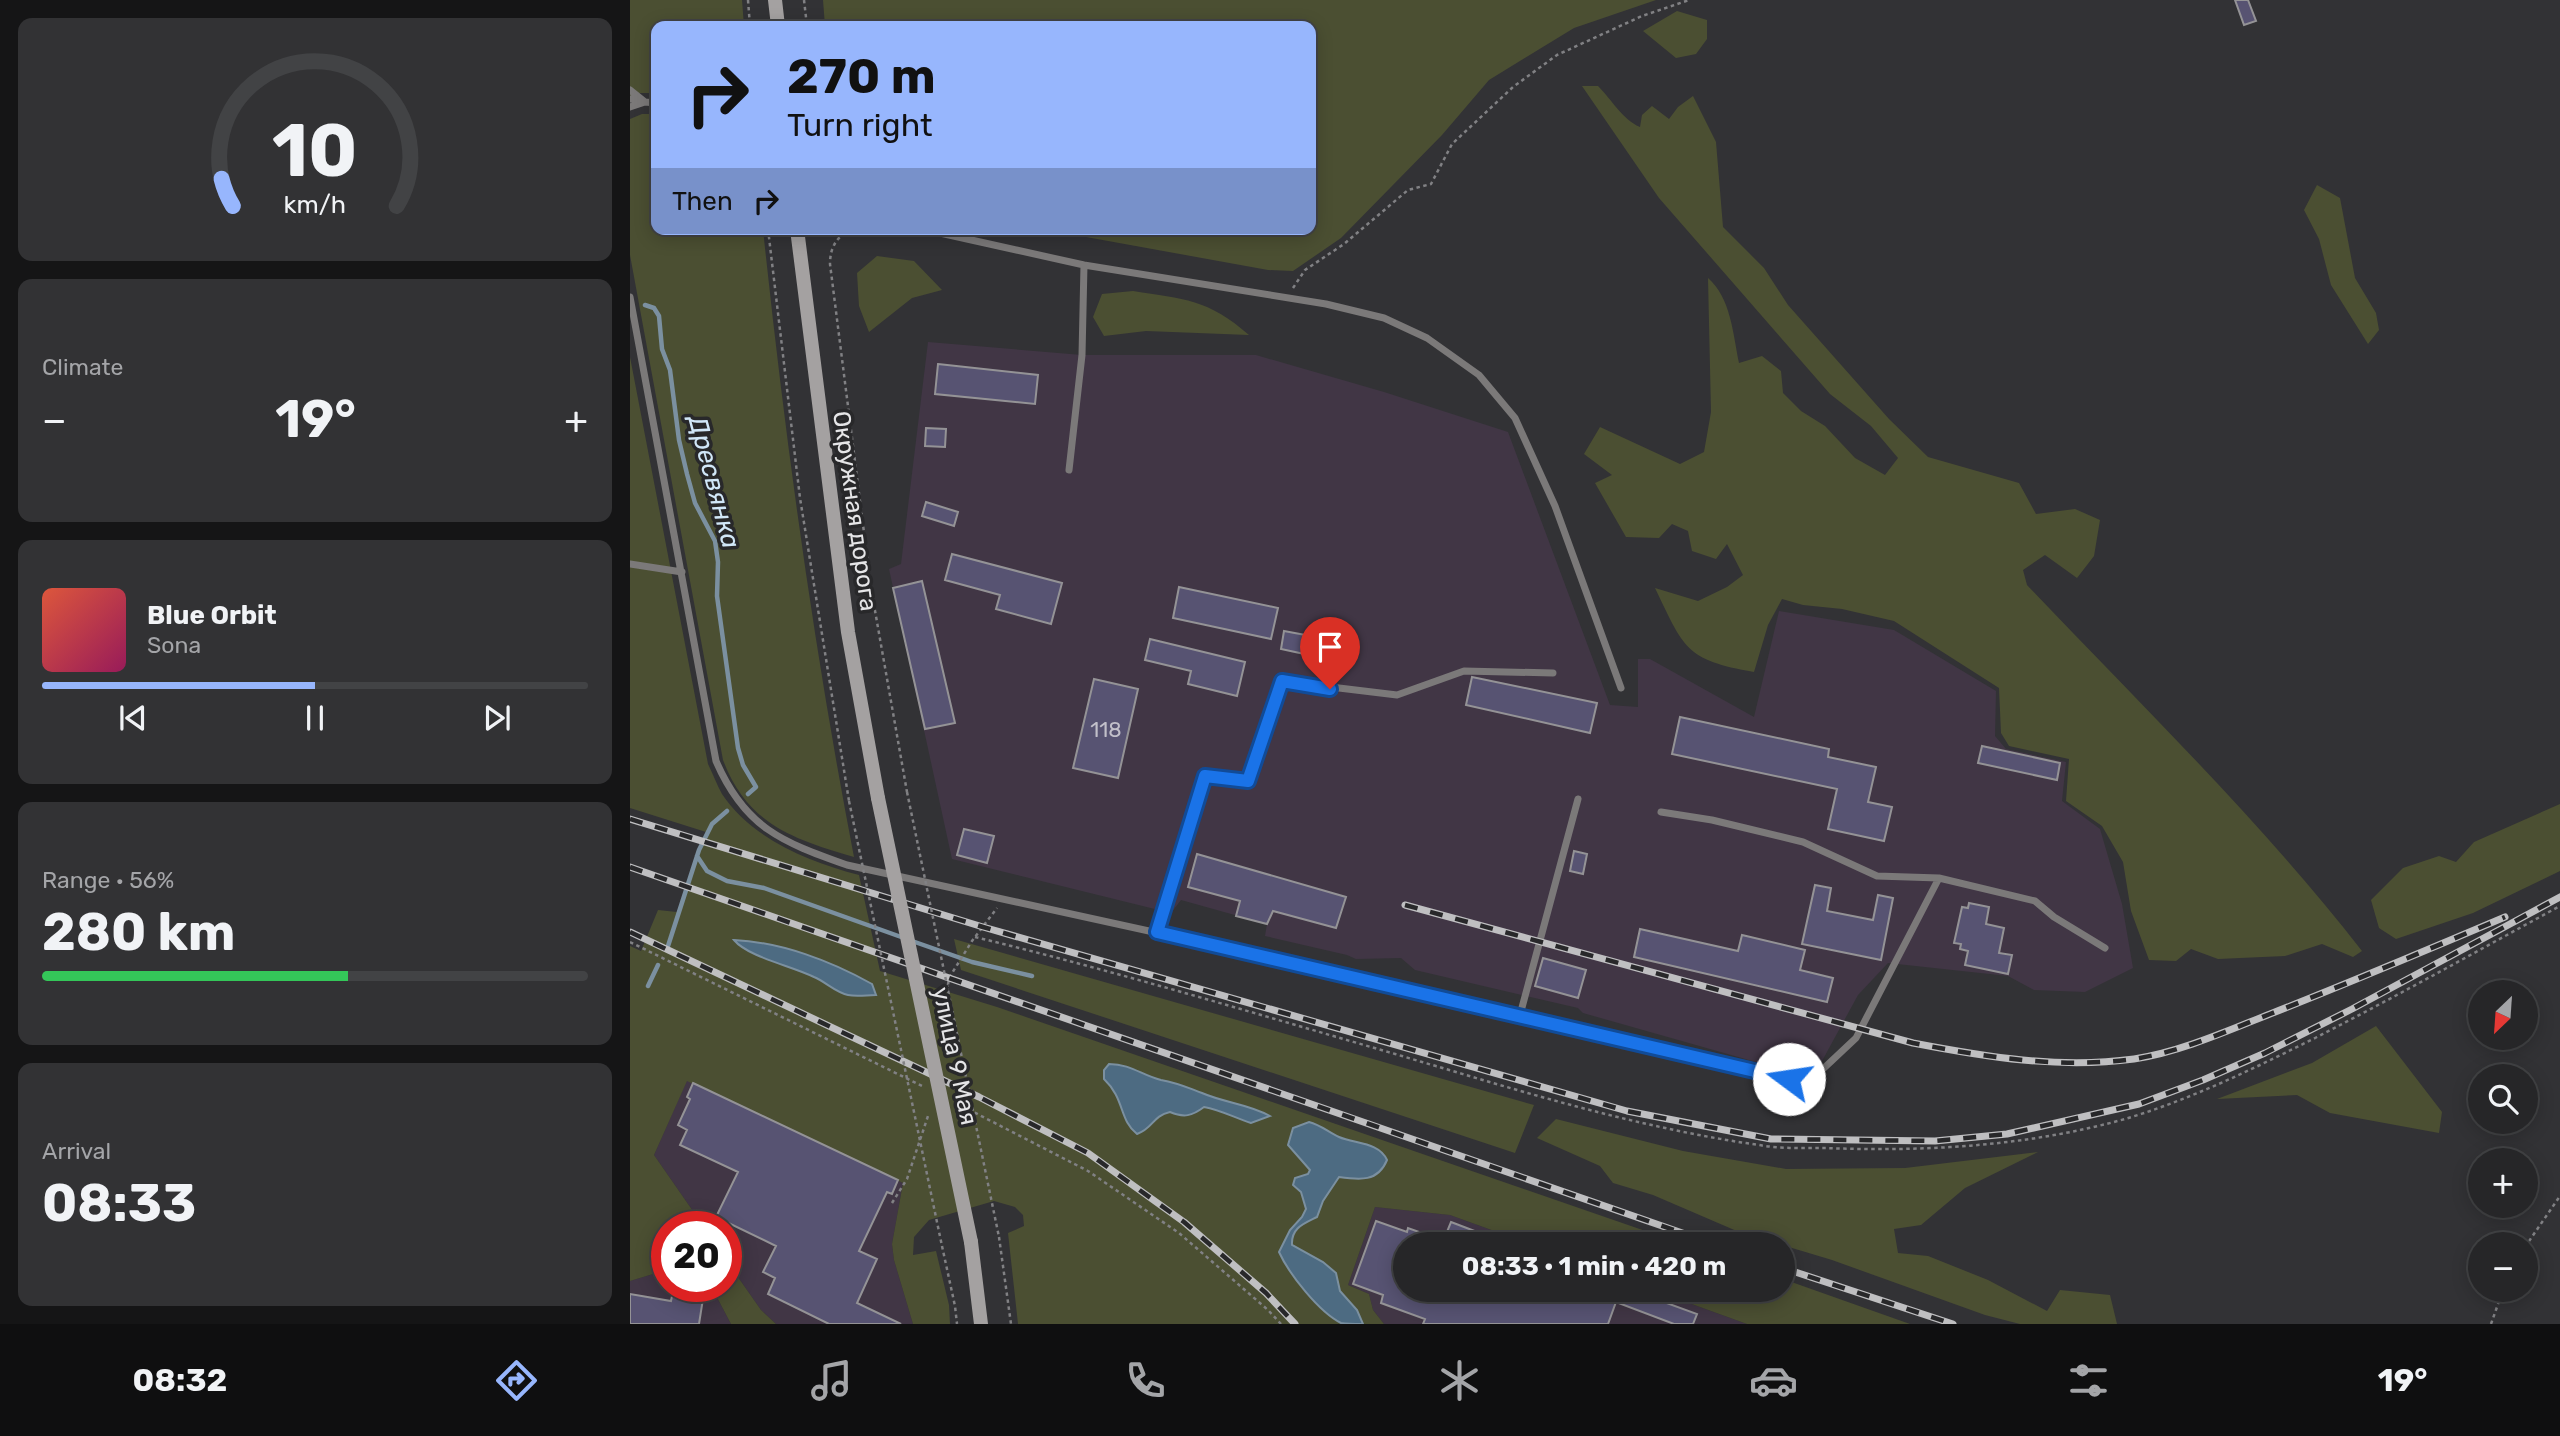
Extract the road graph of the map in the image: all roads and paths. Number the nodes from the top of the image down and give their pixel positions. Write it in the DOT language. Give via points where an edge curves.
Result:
graph roads {
  1 [pos="748,0"];
  2 [pos="775,0"];
  3 [pos="804,0"];
  4 [pos="1689,0"];
  5 [pos="750,21"];
  6 [pos="777,21"];
  7 [pos="806,21"];
  8 [pos="630,90"];
  9 [pos="630,99"];
  10 [pos="645,102"];
  11 [pos="651,103"];
  12 [pos="630,107"];
  13 [pos="769,235"];
  14 [pos="798,235"];
  15 [pos="844,235"];
  16 [pos="949,235"];
  17 [pos="1084,265"];
  18 [pos="630,297"];
  19 [pos="1289,298"];
  20 [pos="1069,470"];
  21 [pos="630,564"];
  22 [pos="682,572"];
  23 [pos="1553,673"];
  24 [pos="1621,688"];
  25 [pos="878,798"];
  26 [pos="1578,799"];
  27 [pos="1661,812"];
  28 [pos="1939,878"];
  29 [pos="1003,899"];
  30 [pos="2560,906"];
  31 [pos="1157,932"];
  32 [pos="975,937"];
  33 [pos="630,942"];
  34 [pos="2105,948"];
  35 [pos="956,967"];
  36 [pos="1520,1015"];
  37 [pos="932,1091"];
  38 [pos="957,1103"];
  39 [pos="2560,1196"];
  40 [pos="2535,1232"];
  41 [pos="2499,1302"];
  42 [pos="957,1324"];
  43 [pos="981,1324"];
  44 [pos="1011,1324"];
  45 [pos="1281,1324"];
  46 [pos="2491,1324"];
  1 -- 5 [label="path"];
  2 -- 6 [label="main road"];
  3 -- 7 [label="path"];
  4 -- 19 [label="path" via="1557,55 1513,87 1452,144 1432,184 1408,190 1345,244 1305,270"];
  8 -- 10 [label="lane"];
  9 -- 10 [label="lane"];
  10 -- 11 [label="lane"];
  10 -- 12 [label="lane"];
  13 -- 42 [label="path, bridge" via="800,498 849,801"];
  14 -- 25 [label="main road, Окружная дорога" via="848,632"];
  15 -- 44 [label="path, bridge" via="835,242 830,264 871,588 907,792 999,1237"];
  16 -- 17 [label="lane"];
  17 -- 19 [label="lane"];
  17 -- 20 [label="lane" via="1082,355"];
  18 -- 22 [label="lane"];
  19 -- 24 [label="lane" via="1384,318 1427,338 1479,375 1515,418 1555,506"];
  21 -- 22 [label="lane"];
  22 -- 29 [label="lane" via="716,761 742,809 764,829 803,850 847,865"];
  23 -- 31 [label="lane" via="1464,671 1397,695 1282,681 1248,781 1205,776"];
  25 -- 43 [label="main road, улица 9 Мая, bridge" via="971,1242"];
  26 -- 36 [label="lane"];
  27 -- 28 [label="lane" via="1803,842 1877,876"];
  28 -- 34 [label="lane" via="2035,901"];
  28 -- 36 [label="lane" via="1856,1038 1823,1069 1789,1079"];
  29 -- 31 [label="lane"];
  29 -- 32 [label="path"];
  30 -- 32 [label="path" via="2398,996 2241,1074 2167,1105 2077,1129 1924,1149 1763,1146 1657,1127"];
  31 -- 36 [label="lane"];
  32 -- 35 [label="path"];
  33 -- 37 [label="path"];
  38 -- 45 [label="path" via="1088,1171 1179,1233"];
  39 -- 40 [label="path"];
  41 -- 46 [label="path"];
}
